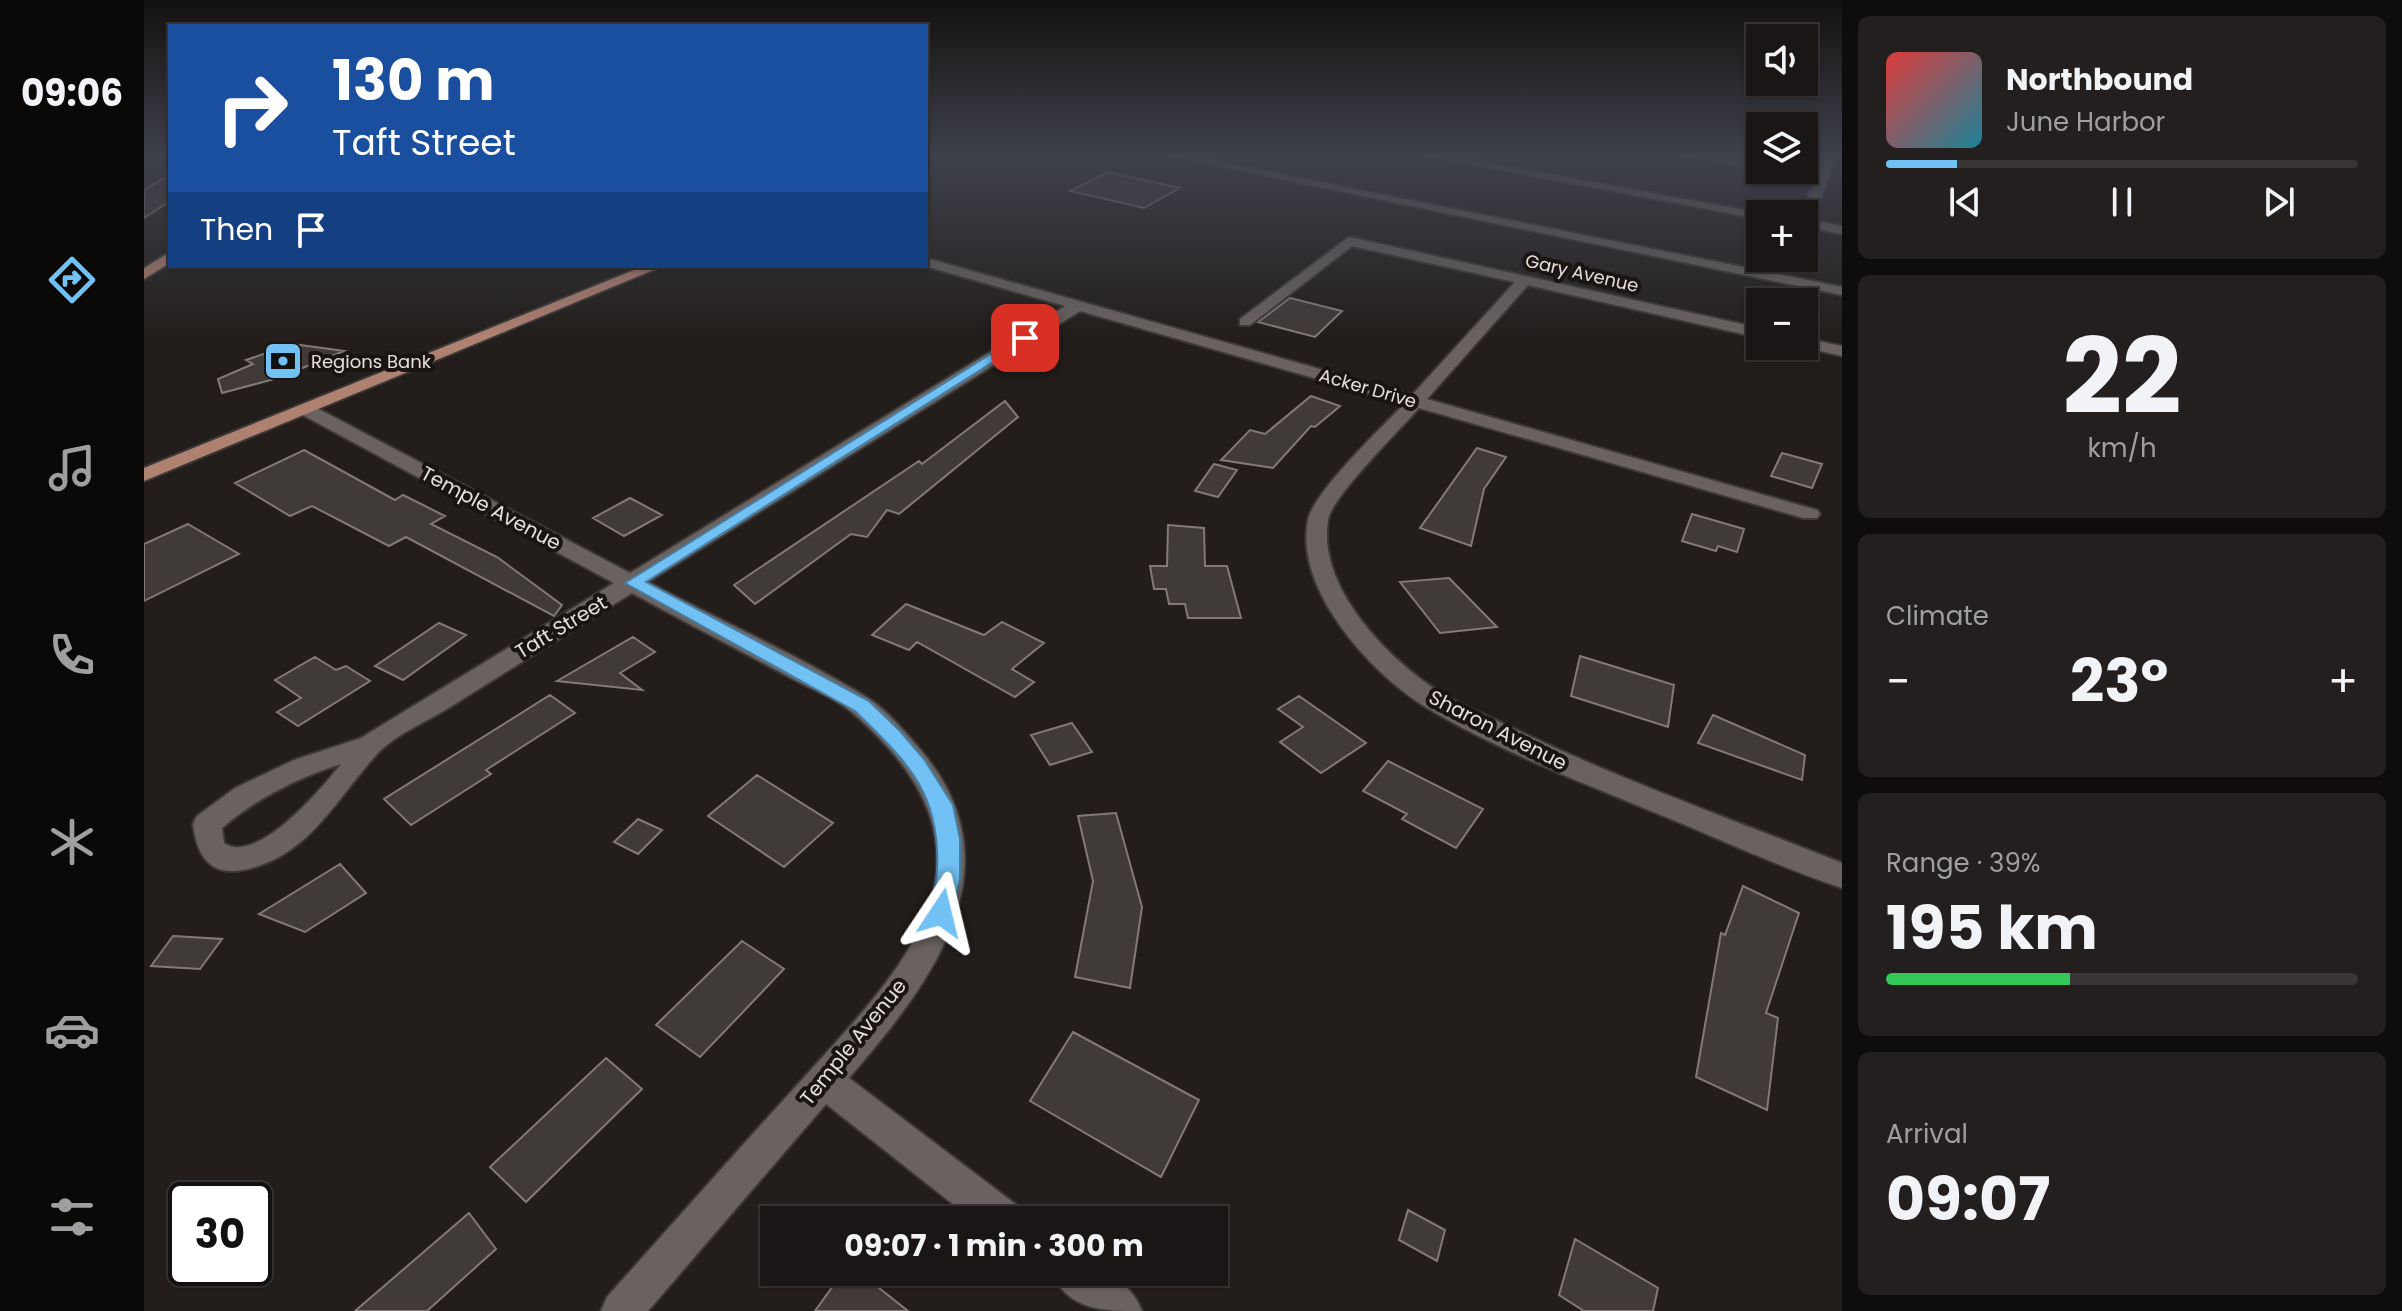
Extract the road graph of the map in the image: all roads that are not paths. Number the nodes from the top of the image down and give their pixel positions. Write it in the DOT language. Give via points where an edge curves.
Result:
graph roads {
  1 [pos="1473,216"];
  2 [pos="1818,226"];
  3 [pos="1842,230"];
  4 [pos="168,257"];
  5 [pos="928,263"];
  6 [pos="651,268"];
  7 [pos="144,275"];
  8 [pos="1524,281"];
  9 [pos="1842,291"];
  10 [pos="1078,305"];
  11 [pos="1245,322"];
  12 [pos="1746,330"];
  13 [pos="1818,346"];
  14 [pos="1842,351"];
  15 [pos="1416,401"];
  16 [pos="305,409"];
  17 [pos="144,475"];
  18 [pos="1810,514"];
  19 [pos="634,583"];
  20 [pos="370,745"];
  21 [pos="1842,876"];
  22 [pos="824,1081"];
  23 [pos="986,1206"];
  24 [pos="1089,1286"];
  25 [pos="621,1311"];
  26 [pos="1122,1311"];
  1 -- 9 [label="street"];
  2 -- 3 [label="street"];
  4 -- 7 [label="main road"];
  5 -- 10 [label="street, Acker Drive"];
  6 -- 16 [label="main road"];
  8 -- 11 [label="street, Gary Avenue" via="1349,241"];
  8 -- 12 [label="street, Gary Avenue"];
  8 -- 15 [label="street, Sharon Avenue"];
  10 -- 15 [label="street, Acker Drive"];
  10 -- 19 [label="street, Taft Street"];
  13 -- 14 [label="street"];
  15 -- 18 [label="street, Acker Drive"];
  15 -- 21 [label="street, Sharon Avenue" via="1340,485 1318,518 1318,562 1336,603 1365,642 1433,700 1502,735"];
  16 -- 17 [label="main road"];
  16 -- 19 [label="street, Temple Avenue"];
  19 -- 20 [label="street, Taft Street"];
  19 -- 22 [label="street, Temple Avenue" via="862,706 917,764 943,805 950,839 948,879 928,946 873,1025"];
  20 -- 20 [label="street, Taft Street" via="259,784 207,824 210,848 225,858 254,856 298,830 335,793"];
  22 -- 23 [label="street"];
  22 -- 25 [label="street, Temple Avenue"];
  24 -- 26 [label="street"];
}
